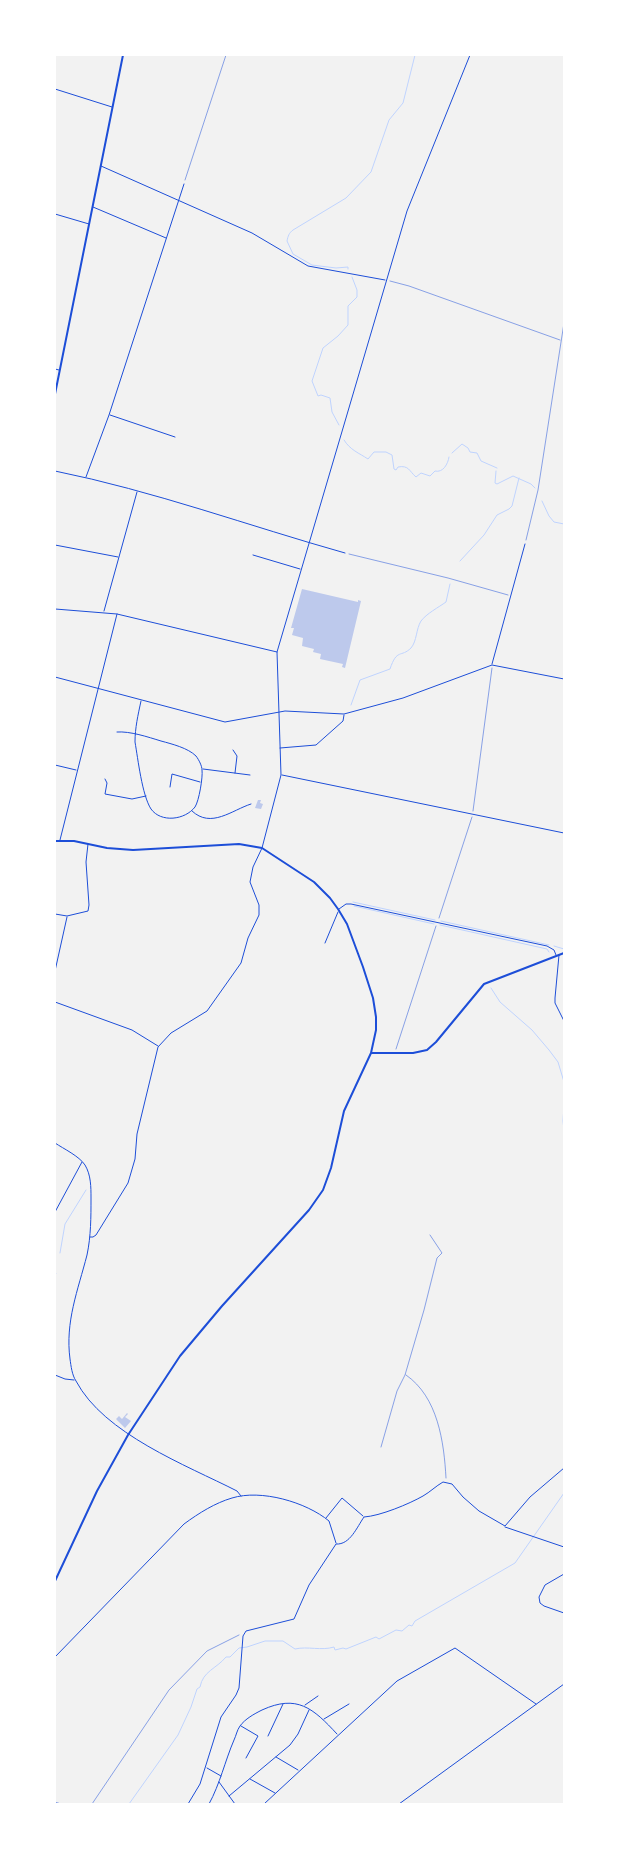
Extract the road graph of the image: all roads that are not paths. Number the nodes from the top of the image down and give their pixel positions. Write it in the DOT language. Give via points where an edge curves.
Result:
graph roads {
  1 [pos="123,55"];
  2 [pos="470,55"];
  3 [pos="55,88"];
  4 [pos="112,108"];
  5 [pos="101,165"];
  6 [pos="184,184"];
  7 [pos="179,200"];
  8 [pos="93,207"];
  9 [pos="55,214"];
  10 [pos="90,224"];
  11 [pos="167,238"];
  12 [pos="386,280"];
  13 [pos="55,369"];
  14 [pos="60,370"];
  15 [pos="55,394"];
  16 [pos="109,415"];
  17 [pos="175,437"];
  18 [pos="55,471"];
  19 [pos="86,477"];
  20 [pos="137,491"];
  21 [pos="310,543"];
  22 [pos="525,544"];
  23 [pos="55,545"];
  24 [pos="346,553"];
  25 [pos="253,555"];
  26 [pos="118,557"];
  27 [pos="301,569"];
  28 [pos="55,609"];
  29 [pos="104,611"];
  30 [pos="117,614"];
  31 [pos="277,652"];
  32 [pos="492,665"];
  33 [pos="55,678"];
  34 [pos="564,679"];
  35 [pos="98,688"];
  36 [pos="142,700"];
  37 [pos="278,712"];
  38 [pos="344,714"];
  39 [pos="116,732"];
  40 [pos="135,735"];
  41 [pos="280,748"];
  42 [pos="233,750"];
  43 [pos="55,765"];
  44 [pos="203,769"];
  45 [pos="77,770"];
  46 [pos="235,773"];
  47 [pos="250,775"];
  48 [pos="281,775"];
  49 [pos="105,779"];
  50 [pos="201,782"];
  51 [pos="170,787"];
  52 [pos="146,796"];
  53 [pos="251,804"];
  54 [pos="191,811"];
  55 [pos="564,833"];
  56 [pos="55,841"];
  57 [pos="60,841"];
  58 [pos="88,843"];
  59 [pos="262,848"];
  60 [pos="339,910"];
  61 [pos="55,914"];
  62 [pos="67,916"];
  63 [pos="325,943"];
  64 [pos="564,953"];
  65 [pos="558,954"];
  66 [pos="55,972"];
  67 [pos="55,1002"];
  68 [pos="564,1021"];
  69 [pos="158,1047"];
  70 [pos="371,1053"];
  71 [pos="55,1143"];
  72 [pos="82,1161"];
  73 [pos="55,1212"];
  74 [pos="90,1237"];
  75 [pos="55,1375"];
  76 [pos="75,1379"];
  77 [pos="128,1435"];
  78 [pos="564,1468"];
  79 [pos="241,1496"];
  80 [pos="364,1516"];
  81 [pos="325,1518"];
  82 [pos="505,1526"];
  83 [pos="336,1544"];
  84 [pos="564,1547"];
  85 [pos="564,1574"];
  86 [pos="55,1581"];
  87 [pos="564,1613"];
  88 [pos="55,1657"];
  89 [pos="564,1684"];
  90 [pos="318,1696"];
  91 [pos="283,1704"];
  92 [pos="349,1704"];
  93 [pos="536,1704"];
  94 [pos="304,1705"];
  95 [pos="310,1708"];
  96 [pos="323,1719"];
  97 [pos="240,1726"];
  98 [pos="338,1735"];
  99 [pos="268,1736"];
  100 [pos="276,1757"];
  101 [pos="246,1758"];
  102 [pos="206,1767"];
  103 [pos="299,1771"];
  104 [pos="221,1776"];
  105 [pos="250,1778"];
  106 [pos="219,1782"];
  107 [pos="275,1793"];
  108 [pos="229,1796"];
  109 [pos="188,1804"];
  110 [pos="208,1804"];
  111 [pos="235,1804"];
  112 [pos="264,1804"];
  113 [pos="398,1804"];
  1 -- 4 [label="street"];
  2 -- 12 [label="street" via="408,211"];
  3 -- 4 [label="street"];
  4 -- 5 [label="street"];
  5 -- 7 [label="street"];
  5 -- 8 [label="street"];
  6 -- 7 [label="street"];
  7 -- 11 [label="street"];
  7 -- 12 [label="street" via="252,234 308,266"];
  8 -- 10 [label="street"];
  8 -- 11 [label="street"];
  9 -- 10 [label="street"];
  10 -- 14 [label="street"];
  11 -- 16 [label="street"];
  12 -- 21 [label="street"];
  13 -- 14 [label="street"];
  14 -- 15 [label="street"];
  16 -- 17 [label="street"];
  16 -- 19 [label="street"];
  18 -- 19 [label="street"];
  19 -- 20 [label="street"];
  20 -- 21 [label="street"];
  20 -- 26 [label="street"];
  21 -- 24 [label="street"];
  21 -- 27 [label="street"];
  22 -- 32 [label="street"];
  23 -- 26 [label="street"];
  25 -- 27 [label="street"];
  26 -- 29 [label="street"];
  27 -- 31 [label="street"];
  28 -- 29 [label="street"];
  29 -- 30 [label="street"];
  30 -- 31 [label="street"];
  30 -- 35 [label="street"];
  31 -- 37 [label="street"];
  32 -- 34 [label="street"];
  32 -- 38 [label="street" via="402,698"];
  33 -- 35 [label="street"];
  35 -- 36 [label="street"];
  35 -- 45 [label="street"];
  36 -- 37 [label="street" via="225,722"];
  36 -- 40 [label="street"];
  37 -- 38 [label="street"];
  37 -- 41 [label="street"];
  38 -- 41 [label="street" via="343,721 316,745"];
  39 -- 40 [label="street"];
  40 -- 44 [label="street" via="191,752"];
  40 -- 52 [label="street"];
  41 -- 48 [label="street"];
  42 -- 46 [label="street"];
  43 -- 45 [label="street"];
  44 -- 46 [label="street"];
  44 -- 50 [label="street"];
  45 -- 57 [label="street"];
  46 -- 47 [label="street"];
  48 -- 55 [label="street"];
  48 -- 59 [label="street"];
  49 -- 52 [label="street" via="105,794 132,799"];
  50 -- 51 [label="street" via="172,774"];
  50 -- 54 [label="street" via="197,802"];
  52 -- 54 [label="street" via="153,811 165,818 181,817"];
  53 -- 54 [label="street" via="224,817 197,816"];
  56 -- 57 [label="street"];
  57 -- 58 [label="street"];
  58 -- 59 [label="street" via="133,850 239,844"];
  58 -- 62 [label="street" via="88,911"];
  59 -- 60 [label="street" via="314,882"];
  59 -- 69 [label="street" via="250,882 259,914 241,963 207,1011 170,1033"];
  60 -- 63 [label="street"];
  60 -- 65 [label="street" via="346,904 352,904 547,946"];
  60 -- 70 [label="street" via="353,939 375,1008 376,1030"];
  61 -- 62 [label="street"];
  62 -- 66 [label="street"];
  64 -- 65 [label="street"];
  65 -- 68 [label="street" via="555,1003"];
  65 -- 70 [label="street" via="484,984 426,1050"];
  67 -- 69 [label="street" via="132,1030"];
  69 -- 74 [label="street" via="128,1183 96,1235"];
  70 -- 77 [label="street" via="344,1111 323,1190 180,1356"];
  71 -- 72 [label="street"];
  72 -- 73 [label="street"];
  72 -- 74 [label="street" via="90,1176"];
  74 -- 76 [label="street" via="69,1321 70,1356"];
  75 -- 76 [label="street"];
  76 -- 77 [label="street" via="98,1408"];
  77 -- 79 [label="street"];
  77 -- 86 [label="street" via="97,1491"];
  78 -- 82 [label="street" via="530,1497"];
  79 -- 81 [label="street" via="288,1499"];
  79 -- 88 [label="street" via="208,1508 184,1524"];
  80 -- 81 [label="street" via="342,1498"];
  80 -- 82 [label="street" via="400,1506 446,1482 452,1484 479,1512"];
  80 -- 83 [label="street" via="350,1538"];
  81 -- 83 [label="street"];
  82 -- 84 [label="street"];
  83 -- 102 [label="street" via="309,1585 294,1618 246,1632 243,1636 239,1688 221,1717"];
  85 -- 87 [label="street" via="545,1585 539,1597 544,1606"];
  89 -- 93 [label="street"];
  90 -- 94 [label="street"];
  91 -- 94 [label="street"];
  91 -- 97 [label="street" via="252,1715"];
  91 -- 99 [label="street"];
  92 -- 96 [label="street"];
  93 -- 98 [label="street" via="456,1648 397,1681"];
  93 -- 113 [label="street"];
  94 -- 95 [label="street"];
  95 -- 96 [label="street"];
  95 -- 100 [label="street" via="293,1741"];
  96 -- 98 [label="street"];
  97 -- 101 [label="street" via="258,1736"];
  97 -- 104 [label="street"];
  98 -- 103 [label="street"];
  100 -- 103 [label="street"];
  100 -- 105 [label="street"];
  102 -- 104 [label="street"];
  102 -- 109 [label="street"];
  103 -- 107 [label="street"];
  104 -- 106 [label="street"];
  105 -- 107 [label="street"];
  105 -- 108 [label="street"];
  106 -- 108 [label="street"];
  106 -- 110 [label="street"];
  107 -- 112 [label="street"];
  108 -- 111 [label="street"];
}
